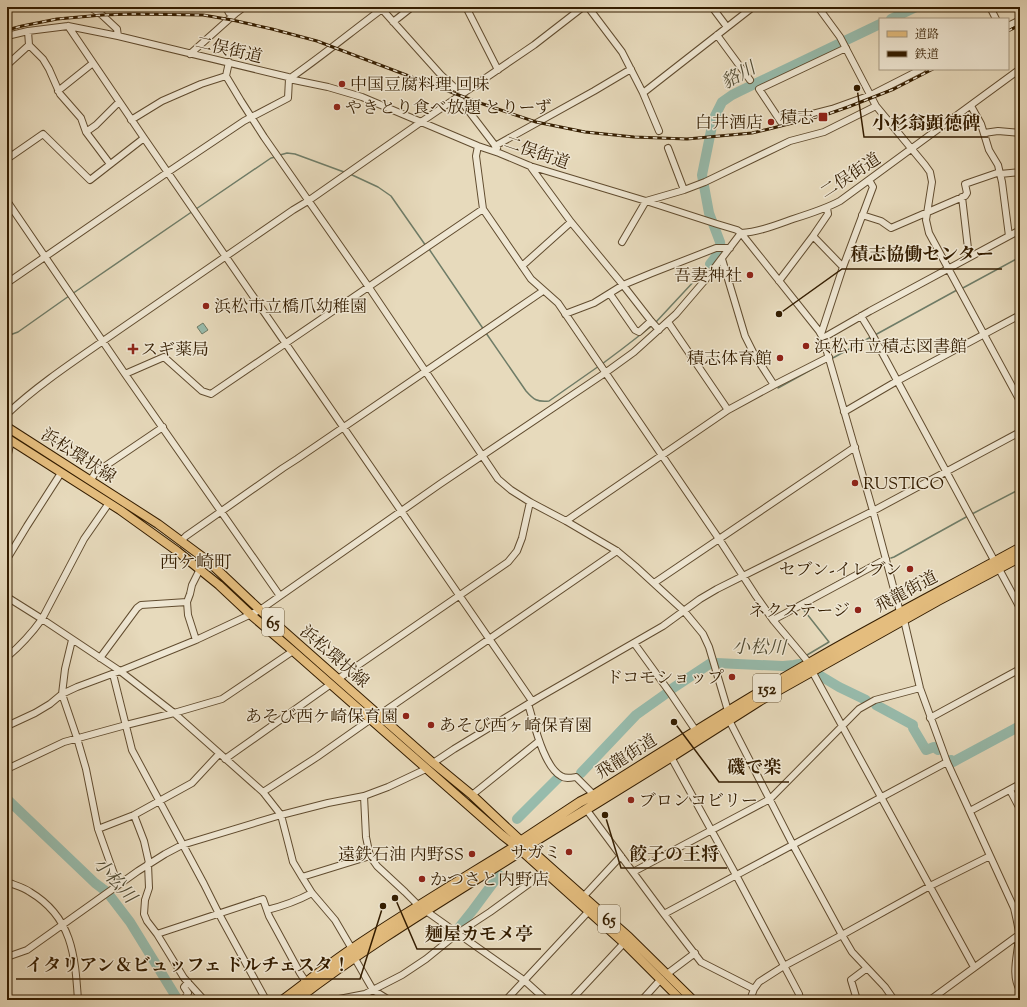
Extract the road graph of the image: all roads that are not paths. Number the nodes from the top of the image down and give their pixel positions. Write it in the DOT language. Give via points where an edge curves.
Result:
graph roads {
  1 [pos="90,7"];
  2 [pos="226,7"];
  3 [pos="244,7"];
  4 [pos="412,7"];
  5 [pos="466,7"];
  6 [pos="583,7"];
  7 [pos="588,7"];
  8 [pos="712,7"];
  9 [pos="753,7"];
  10 [pos="990,7"];
  11 [pos="381,8"];
  12 [pos="821,8"];
  13 [pos="236,13"];
  14 [pos="996,18"];
  15 [pos="1020,20"];
  16 [pos="393,22"];
  17 [pos="68,26"];
  18 [pos="1009,26"];
  19 [pos="727,27"];
  20 [pos="28,31"];
  21 [pos="717,35"];
  22 [pos="7,36"];
  23 [pos="118,36"];
  24 [pos="29,44"];
  25 [pos="846,48"];
  26 [pos="190,54"];
  27 [pos="229,62"];
  28 [pos="93,63"];
  29 [pos="7,64"];
  30 [pos="631,69"];
  31 [pos="1020,69"];
  32 [pos="498,70"];
  33 [pos="920,70"];
  34 [pos="226,76"];
  35 [pos="289,79"];
  36 [pos="750,80"];
  37 [pos="58,90"];
  38 [pos="465,92"];
  39 [pos="643,93"];
  40 [pos="871,95"];
  41 [pos="458,97"];
  42 [pos="119,102"];
  43 [pos="876,106"];
  44 [pos="970,106"];
  45 [pos="251,117"];
  46 [pos="131,120"];
  47 [pos="421,122"];
  48 [pos="659,131"];
  49 [pos="86,132"];
  50 [pos="984,133"];
  51 [pos="1020,133"];
  52 [pos="144,138"];
  53 [pos="478,146"];
  54 [pos="495,146"];
  55 [pos="668,148"];
  56 [pos="912,149"];
  57 [pos="499,153"];
  58 [pos="7,159"];
  59 [pos="110,164"];
  60 [pos="530,166"];
  61 [pos="168,172"];
  62 [pos="1020,172"];
  63 [pos="1000,174"];
  64 [pos="870,180"];
  65 [pos="684,190"];
  66 [pos="962,197"];
  67 [pos="7,200"];
  68 [pos="308,201"];
  69 [pos="646,201"];
  70 [pos="826,208"];
  71 [pos="483,209"];
  72 [pos="928,211"];
  73 [pos="862,215"];
  74 [pos="571,222"];
  75 [pos="1020,230"];
  76 [pos="741,233"];
  77 [pos="813,236"];
  78 [pos="1009,236"];
  79 [pos="622,242"];
  80 [pos="728,248"];
  81 [pos="45,257"];
  82 [pos="225,257"];
  83 [pos="969,257"];
  84 [pos="722,259"];
  85 [pos="522,266"];
  86 [pos="843,267"];
  87 [pos="948,269"];
  88 [pos="780,281"];
  89 [pos="7,284"];
  90 [pos="623,285"];
  91 [pos="368,286"];
  92 [pos="543,291"];
  93 [pos="610,294"];
  94 [pos="565,314"];
  95 [pos="1020,315"];
  96 [pos="861,316"];
  97 [pos="668,322"];
  98 [pos="654,325"];
  99 [pos="984,335"];
  100 [pos="822,336"];
  101 [pos="103,341"];
  102 [pos="285,342"];
  103 [pos="830,360"];
  104 [pos="604,370"];
  105 [pos="425,371"];
  106 [pos="125,374"];
  107 [pos="898,381"];
  108 [pos="774,385"];
  109 [pos="1020,401"];
  110 [pos="728,410"];
  111 [pos="844,412"];
  112 [pos="7,414"];
  113 [pos="7,427"];
  114 [pos="163,427"];
  115 [pos="343,427"];
  116 [pos="1020,432"];
  117 [pos="9,439"];
  118 [pos="855,447"];
  119 [pos="482,454"];
  120 [pos="663,456"];
  121 [pos="7,459"];
  122 [pos="946,471"];
  123 [pos="61,473"];
  124 [pos="91,480"];
  125 [pos="530,502"];
  126 [pos="109,503"];
  127 [pos="221,511"];
  128 [pos="401,511"];
  129 [pos="873,511"];
  130 [pos="566,521"];
  131 [pos="719,539"];
  132 [pos="181,541"];
  133 [pos="1020,548"];
  134 [pos="617,551"];
  135 [pos="1020,557"];
  136 [pos="7,559"];
  137 [pos="886,559"];
  138 [pos="997,565"];
  139 [pos="200,569"];
  140 [pos="743,576"];
  141 [pos="654,584"];
  142 [pos="459,595"];
  143 [pos="280,596"];
  144 [pos="7,597"];
  145 [pos="187,602"];
  146 [pos="1020,608"];
  147 [pos="260,610"];
  148 [pos="684,611"];
  149 [pos="251,615"];
  150 [pos="902,616"];
  151 [pos="42,619"];
  152 [pos="773,620"];
  153 [pos="489,639"];
  154 [pos="72,640"];
  155 [pos="196,640"];
  156 [pos="634,644"];
  157 [pos="293,651"];
  158 [pos="7,657"];
  159 [pos="100,658"];
  160 [pos="810,667"];
  161 [pos="1020,669"];
  162 [pos="120,671"];
  163 [pos="113,674"];
  164 [pos="338,679"];
  165 [pos="331,684"];
  166 [pos="920,688"];
  167 [pos="62,694"];
  168 [pos="530,703"];
  169 [pos="174,713"];
  170 [pos="378,715"];
  171 [pos="729,716"];
  172 [pos="930,718"];
  173 [pos="371,719"];
  174 [pos="126,725"];
  175 [pos="7,726"];
  176 [pos="842,726"];
  177 [pos="696,731"];
  178 [pos="77,738"];
  179 [pos="539,741"];
  180 [pos="219,754"];
  181 [pos="671,757"];
  182 [pos="225,759"];
  183 [pos="947,762"];
  184 [pos="433,763"];
  185 [pos="7,769"];
  186 [pos="426,769"];
  187 [pos="1020,784"];
  188 [pos="1010,790"];
  189 [pos="263,792"];
  190 [pos="472,795"];
  191 [pos="594,795"];
  192 [pos="364,796"];
  193 [pos="881,797"];
  194 [pos="770,798"];
  195 [pos="159,801"];
  196 [pos="586,809"];
  197 [pos="1020,809"];
  198 [pos="970,811"];
  199 [pos="134,814"];
  200 [pos="281,815"];
  201 [pos="98,829"];
  202 [pos="711,830"];
  203 [pos="793,844"];
  204 [pos="182,845"];
  205 [pos="521,846"];
  206 [pos="370,856"];
  207 [pos="621,856"];
  208 [pos="990,856"];
  209 [pos="148,864"];
  210 [pos="543,871"];
  211 [pos="633,872"];
  212 [pos="736,875"];
  213 [pos="302,877"];
  214 [pos="7,882"];
  215 [pos="118,885"];
  216 [pos="930,886"];
  217 [pos="312,893"];
  218 [pos="584,896"];
  219 [pos="422,908"];
  220 [pos="267,910"];
  221 [pos="588,912"];
  222 [pos="219,914"];
  223 [pos="664,914"];
  224 [pos="63,924"];
  225 [pos="458,933"];
  226 [pos="157,934"];
  227 [pos="1019,934"];
  228 [pos="842,935"];
  229 [pos="624,943"];
  230 [pos="353,953"];
  231 [pos="695,953"];
  232 [pos="7,957"];
  233 [pos="784,966"];
  234 [pos="974,967"];
  235 [pos="867,968"];
  236 [pos="664,976"];
  237 [pos="525,981"];
  238 [pos="188,982"];
  239 [pos="306,982"];
  240 [pos="754,989"];
  241 [pos="373,990"];
  242 [pos="1020,990"];
  243 [pos="347,999"];
  244 [pos="78,1000"];
  245 [pos="184,1000"];
  246 [pos="204,1000"];
  247 [pos="266,1000"];
  248 [pos="283,1000"];
  249 [pos="296,1000"];
  250 [pos="334,1000"];
  251 [pos="389,1000"];
  252 [pos="506,1000"];
  253 [pos="546,1000"];
  254 [pos="571,1000"];
  255 [pos="642,1000"];
  256 [pos="681,1000"];
  257 [pos="693,1000"];
  258 [pos="750,1000"];
  259 [pos="800,1000"];
  260 [pos="857,1000"];
  261 [pos="894,1000"];
  262 [pos="930,1000"];
  1 -- 23 [label="street" via="117,29"];
  2 -- 13 [label="street" via="229,13"];
  3 -- 13 [label="street"];
  4 -- 16 [label="street"];
  5 -- 32 [label="street"];
  6 -- 32 [label="street"];
  7 -- 30 [label="street" via="622,52"];
  8 -- 19 [label="street"];
  9 -- 19 [label="street"];
  10 -- 14 [label="street"];
  11 -- 16 [label="street"];
  11 -- 35 [label="street"];
  12 -- 25 [label="street"];
  13 -- 26 [label="street"];
  15 -- 18 [label="street"];
  16 -- 38 [label="street" via="441,75 454,87"];
  17 -- 20 [label="street, 二俣街道"];
  17 -- 23 [label="street, 二俣街道"];
  17 -- 28 [label="street"];
  19 -- 21 [label="street"];
  20 -- 22 [label="street, 二俣街道"];
  20 -- 24 [label="street"];
  21 -- 36 [label="street"];
  21 -- 39 [label="street"];
  23 -- 26 [label="street, 二俣街道"];
  24 -- 29 [label="street"];
  24 -- 37 [label="street" via="50,69"];
  25 -- 40 [label="street"];
  25 -- 40 [label="street" via="759,89 781,122 832,110"];
  26 -- 27 [label="street, 二俣街道"];
  27 -- 34 [label="street"];
  27 -- 35 [label="street, 二俣街道"];
  28 -- 37 [label="street"];
  28 -- 42 [label="street"];
  30 -- 39 [label="street"];
  30 -- 54 [label="street"];
  31 -- 44 [label="street, 二俣街道"];
  32 -- 38 [label="street"];
  33 -- 40 [label="street"];
  34 -- 45 [label="street"];
  34 -- 46 [label="street" via="162,100"];
  35 -- 45 [label="street" via="288,98"];
  35 -- 47 [label="street, 二俣街道" via="362,97"];
  37 -- 49 [label="street" via="81,118"];
  38 -- 41 [label="street"];
  39 -- 48 [label="street"];
  40 -- 43 [label="street"];
  41 -- 47 [label="street"];
  41 -- 54 [label="street"];
  42 -- 46 [label="street"];
  42 -- 49 [label="street"];
  43 -- 56 [label="street"];
  43 -- 65 [label="street" via="824,132 790,141"];
  44 -- 50 [label="street"];
  44 -- 56 [label="street, 二俣街道"];
  45 -- 61 [label="street"];
  45 -- 68 [label="street"];
  46 -- 52 [label="street"];
  47 -- 53 [label="street, 二俣街道"];
  47 -- 68 [label="street"];
  49 -- 59 [label="street"];
  50 -- 51 [label="street"];
  50 -- 63 [label="street"];
  52 -- 59 [label="street"];
  52 -- 61 [label="street"];
  53 -- 57 [label="street, 二俣街道"];
  53 -- 71 [label="street" via="476,156"];
  54 -- 57 [label="street"];
  55 -- 65 [label="street"];
  56 -- 64 [label="street, 二俣街道"];
  56 -- 72 [label="street" via="930,172 932,182"];
  57 -- 60 [label="street, 二俣街道"];
  58 -- 59 [label="street" via="42,134 90,180"];
  60 -- 69 [label="street, 二俣街道"];
  60 -- 74 [label="street"];
  61 -- 81 [label="street"];
  61 -- 82 [label="street"];
  62 -- 63 [label="street"];
  63 -- 66 [label="street" via="965,184 967,193"];
  63 -- 78 [label="street"];
  64 -- 70 [label="street, 二俣街道"];
  64 -- 73 [label="street" via="873,186"];
  65 -- 69 [label="street"];
  66 -- 72 [label="street"];
  66 -- 83 [label="street"];
  67 -- 81 [label="street"];
  68 -- 82 [label="street"];
  68 -- 91 [label="street"];
  69 -- 76 [label="street, 二俣街道"];
  69 -- 79 [label="street"];
  70 -- 76 [label="street, 二俣街道" via="766,229"];
  70 -- 77 [label="street" via="828,214"];
  71 -- 85 [label="street"];
  71 -- 91 [label="street"];
  72 -- 73 [label="street" via="891,228 881,221"];
  72 -- 87 [label="street" via="926,220 929,233"];
  73 -- 86 [label="street"];
  74 -- 85 [label="street"];
  74 -- 90 [label="street"];
  75 -- 78 [label="street"];
  76 -- 80 [label="street"];
  76 -- 88 [label="street"];
  77 -- 86 [label="street"];
  77 -- 88 [label="street"];
  78 -- 83 [label="street"];
  80 -- 84 [label="street"];
  80 -- 90 [label="street" via="716,248"];
  81 -- 89 [label="street"];
  81 -- 101 [label="street"];
  82 -- 101 [label="street"];
  82 -- 102 [label="street"];
  83 -- 87 [label="street"];
  84 -- 97 [label="street"];
  84 -- 108 [label="street" via="745,336"];
  85 -- 92 [label="street"];
  86 -- 100 [label="street"];
  87 -- 96 [label="street"];
  87 -- 99 [label="street"];
  88 -- 100 [label="street"];
  90 -- 93 [label="street"];
  90 -- 98 [label="street"];
  91 -- 102 [label="street"];
  91 -- 105 [label="street"];
  92 -- 94 [label="street" via="558,303"];
  92 -- 105 [label="street"];
  93 -- 94 [label="street"];
  93 -- 98 [label="street" via="635,330 639,332"];
  94 -- 104 [label="street"];
  95 -- 99 [label="street"];
  96 -- 100 [label="street"];
  96 -- 107 [label="street"];
  97 -- 98 [label="street"];
  97 -- 110 [label="street"];
  98 -- 104 [label="street" via="634,352"];
  99 -- 107 [label="street"];
  99 -- 109 [label="street"];
  100 -- 103 [label="street"];
  101 -- 106 [label="street"];
  101 -- 112 [label="street" via="54,375"];
  102 -- 106 [label="street" via="211,394 202,392 164,357"];
  102 -- 115 [label="street"];
  103 -- 108 [label="street"];
  103 -- 111 [label="street"];
  104 -- 119 [label="street"];
  104 -- 120 [label="street"];
  105 -- 115 [label="street"];
  105 -- 119 [label="street"];
  106 -- 114 [label="street"];
  107 -- 111 [label="street"];
  107 -- 122 [label="street"];
  108 -- 110 [label="street"];
  110 -- 120 [label="street"];
  111 -- 118 [label="street"];
  113 -- 124 [label="main road, 浜松環状線 / 65"];
  114 -- 124 [label="street" via="95,473"];
  114 -- 127 [label="street"];
  115 -- 127 [label="street"];
  115 -- 128 [label="street"];
  116 -- 122 [label="street"];
  117 -- 121 [label="street"];
  117 -- 123 [label="main road, 浜松環状線 / 65"];
  118 -- 129 [label="street"];
  118 -- 131 [label="street"];
  119 -- 125 [label="street" via="498,479"];
  119 -- 128 [label="street"];
  120 -- 130 [label="street"];
  120 -- 131 [label="street"];
  122 -- 129 [label="street"];
  122 -- 138 [label="street"];
  123 -- 126 [label="main road, 浜松環状線 / 65"];
  123 -- 136 [label="street"];
  124 -- 132 [label="main road, 浜松環状線 / 65"];
  125 -- 130 [label="street"];
  125 -- 142 [label="street" via="517,551 508,562"];
  126 -- 139 [label="main road, 浜松環状線 / 65"];
  126 -- 151 [label="street" via="84,539"];
  127 -- 132 [label="street"];
  127 -- 143 [label="street"];
  128 -- 142 [label="street"];
  128 -- 143 [label="street"];
  129 -- 137 [label="street"];
  129 -- 140 [label="street"];
  130 -- 134 [label="street"];
  131 -- 140 [label="street"];
  131 -- 141 [label="street"];
  132 -- 147 [label="main road, 浜松環状線 / 65" via="208,561"];
  133 -- 138 [label="highway, 飛龍街道 / 152"];
  134 -- 141 [label="street"];
  134 -- 153 [label="street"];
  135 -- 138 [label="highway, 飛龍街道 / 152"];
  137 -- 150 [label="street"];
  137 -- 152 [label="street"];
  138 -- 146 [label="street"];
  138 -- 150 [label="highway, 飛龍街道 / 152"];
  139 -- 145 [label="street"];
  139 -- 149 [label="main road, 浜松環状線 / 65"];
  140 -- 148 [label="street" via="700,599"];
  140 -- 152 [label="street"];
  141 -- 148 [label="street"];
  142 -- 153 [label="street"];
  142 -- 164 [label="street"];
  143 -- 147 [label="street"];
  144 -- 151 [label="street"];
  145 -- 155 [label="street" via="188,615"];
  145 -- 159 [label="street" via="141,605"];
  147 -- 149 [label="street"];
  147 -- 164 [label="main road, 浜松環状線 / 65"];
  148 -- 156 [label="street"];
  148 -- 171 [label="street" via="710,647"];
  149 -- 155 [label="street"];
  149 -- 157 [label="main road, 浜松環状線 / 65"];
  150 -- 160 [label="highway, 飛龍街道 / 152"];
  150 -- 166 [label="street"];
  151 -- 154 [label="street"];
  151 -- 158 [label="street"];
  152 -- 160 [label="street"];
  153 -- 168 [label="street"];
  153 -- 170 [label="street"];
  154 -- 159 [label="street"];
  154 -- 167 [label="street"];
  155 -- 162 [label="street"];
  156 -- 168 [label="street"];
  156 -- 177 [label="street"];
  157 -- 165 [label="main road, 浜松環状線 / 65"];
  157 -- 169 [label="street" via="222,699"];
  159 -- 162 [label="street"];
  160 -- 171 [label="highway, 飛龍街道 / 152"];
  160 -- 176 [label="street"];
  161 -- 172 [label="street"];
  162 -- 163 [label="street"];
  162 -- 169 [label="street"];
  163 -- 167 [label="street"];
  163 -- 174 [label="street"];
  164 -- 170 [label="main road, 浜松環状線 / 65"];
  165 -- 173 [label="main road, 浜松環状線 / 65"];
  165 -- 182 [label="street"];
  166 -- 172 [label="street"];
  166 -- 176 [label="street" via="875,700 859,709"];
  167 -- 175 [label="street" via="35,713"];
  167 -- 178 [label="street"];
  168 -- 179 [label="street"];
  168 -- 184 [label="street"];
  169 -- 174 [label="street"];
  169 -- 180 [label="street"];
  170 -- 184 [label="main road, 浜松環状線 / 65"];
  171 -- 177 [label="highway, 飛龍街道 / 152"];
  171 -- 181 [label="highway, 飛龍街道 / 152"];
  171 -- 194 [label="street"];
  172 -- 183 [label="street"];
  173 -- 186 [label="main road, 浜松環状線 / 65"];
  173 -- 189 [label="street"];
  174 -- 178 [label="street"];
  174 -- 195 [label="street" via="132,750"];
  176 -- 193 [label="street"];
  176 -- 194 [label="street"];
  177 -- 191 [label="highway, 飛龍街道 / 152"];
  178 -- 185 [label="street"];
  178 -- 201 [label="street"];
  179 -- 190 [label="street"];
  179 -- 191 [label="street" via="548,763 557,774 567,778 576,777"];
  180 -- 182 [label="street"];
  180 -- 195 [label="street" via="192,783"];
  181 -- 196 [label="highway, 飛龍街道 / 152"];
  181 -- 202 [label="street"];
  182 -- 189 [label="street"];
  183 -- 193 [label="street"];
  183 -- 198 [label="street"];
  184 -- 190 [label="main road, 浜松環状線 / 65"];
  186 -- 192 [label="street"];
  186 -- 205 [label="main road, 浜松環状線 / 65" via="502,835"];
  187 -- 188 [label="street"];
  188 -- 197 [label="street"];
  188 -- 198 [label="street"];
  189 -- 200 [label="street"];
  190 -- 205 [label="main road, 浜松環状線 / 65"];
  191 -- 205 [label="highway, 飛龍街道 / 152" via="580,802"];
  192 -- 200 [label="street"];
  192 -- 206 [label="street" via="366,838"];
  193 -- 203 [label="street"];
  193 -- 216 [label="street"];
  194 -- 202 [label="street"];
  194 -- 203 [label="street"];
  195 -- 199 [label="street"];
  195 -- 204 [label="street"];
  196 -- 205 [label="highway, 飛龍街道 / 152"];
  196 -- 207 [label="street"];
  198 -- 208 [label="street"];
  199 -- 201 [label="street"];
  199 -- 209 [label="street" via="144,841"];
  200 -- 204 [label="street"];
  200 -- 213 [label="street" via="294,862"];
  201 -- 215 [label="street"];
  202 -- 211 [label="street"];
  202 -- 212 [label="street"];
  203 -- 212 [label="street"];
  203 -- 228 [label="street"];
  204 -- 209 [label="street"];
  204 -- 222 [label="street"];
  205 -- 210 [label="main road, 浜松環状線 / 65"];
  205 -- 218 [label="main road, 浜松環状線 / 65"];
  205 -- 219 [label="highway, 飛龍街道 / 152"];
  206 -- 213 [label="street"];
  206 -- 219 [label="street" via="377,866"];
  207 -- 211 [label="street"];
  207 -- 218 [label="street"];
  208 -- 216 [label="street"];
  208 -- 227 [label="street" via="1014,908"];
  209 -- 215 [label="street"];
  209 -- 226 [label="street" via="149,888 144,914"];
  210 -- 221 [label="main road, 浜松環状線 / 65"];
  210 -- 225 [label="street" via="530,883"];
  211 -- 223 [label="street"];
  212 -- 223 [label="street"];
  212 -- 233 [label="street"];
  213 -- 217 [label="street"];
  214 -- 224 [label="street" via="29,891 44,902"];
  215 -- 224 [label="street"];
  216 -- 228 [label="street"];
  216 -- 234 [label="street"];
  217 -- 220 [label="street" via="289,904"];
  217 -- 230 [label="street" via="335,920"];
  218 -- 236 [label="main road, 浜松環状線 / 65"];
  219 -- 225 [label="street"];
  219 -- 230 [label="highway, 飛龍街道 / 152"];
  220 -- 222 [label="street" via="263,899"];
  220 -- 239 [label="street"];
  221 -- 229 [label="main road, 浜松環状線 / 65"];
  221 -- 237 [label="street"];
  222 -- 226 [label="street"];
  222 -- 247 [label="street"];
  223 -- 231 [label="street"];
  224 -- 232 [label="street" via="27,950"];
  224 -- 244 [label="street" via="74,959"];
  225 -- 237 [label="street"];
  225 -- 241 [label="street" via="426,959"];
  226 -- 238 [label="street"];
  227 -- 234 [label="street"];
  227 -- 242 [label="street" via="1016,976"];
  228 -- 233 [label="street"];
  228 -- 235 [label="street" via="852,952"];
  229 -- 236 [label="main road, 浜松環状線 / 65"];
  229 -- 254 [label="street"];
  230 -- 239 [label="highway, 飛龍街道 / 152"];
  230 -- 241 [label="street"];
  230 -- 249 [label="highway, 飛龍街道 / 152"];
  231 -- 236 [label="street"];
  231 -- 240 [label="street" via="701,962"];
  233 -- 240 [label="street" via="759,982"];
  233 -- 259 [label="street"];
  234 -- 262 [label="street"];
  235 -- 260 [label="street" via="851,980"];
  235 -- 261 [label="street" via="885,986"];
  236 -- 255 [label="street"];
  236 -- 256 [label="main road, 浜松環状線 / 65"];
  236 -- 257 [label="main road, 浜松環状線 / 65"];
  237 -- 252 [label="street"];
  237 -- 253 [label="street"];
  238 -- 245 [label="street" via="184,987 188,993"];
  238 -- 246 [label="street"];
  239 -- 248 [label="highway, 飛龍街道 / 152"];
  240 -- 258 [label="street"];
  241 -- 243 [label="street"];
  241 -- 251 [label="street"];
  243 -- 250 [label="street"];
}
